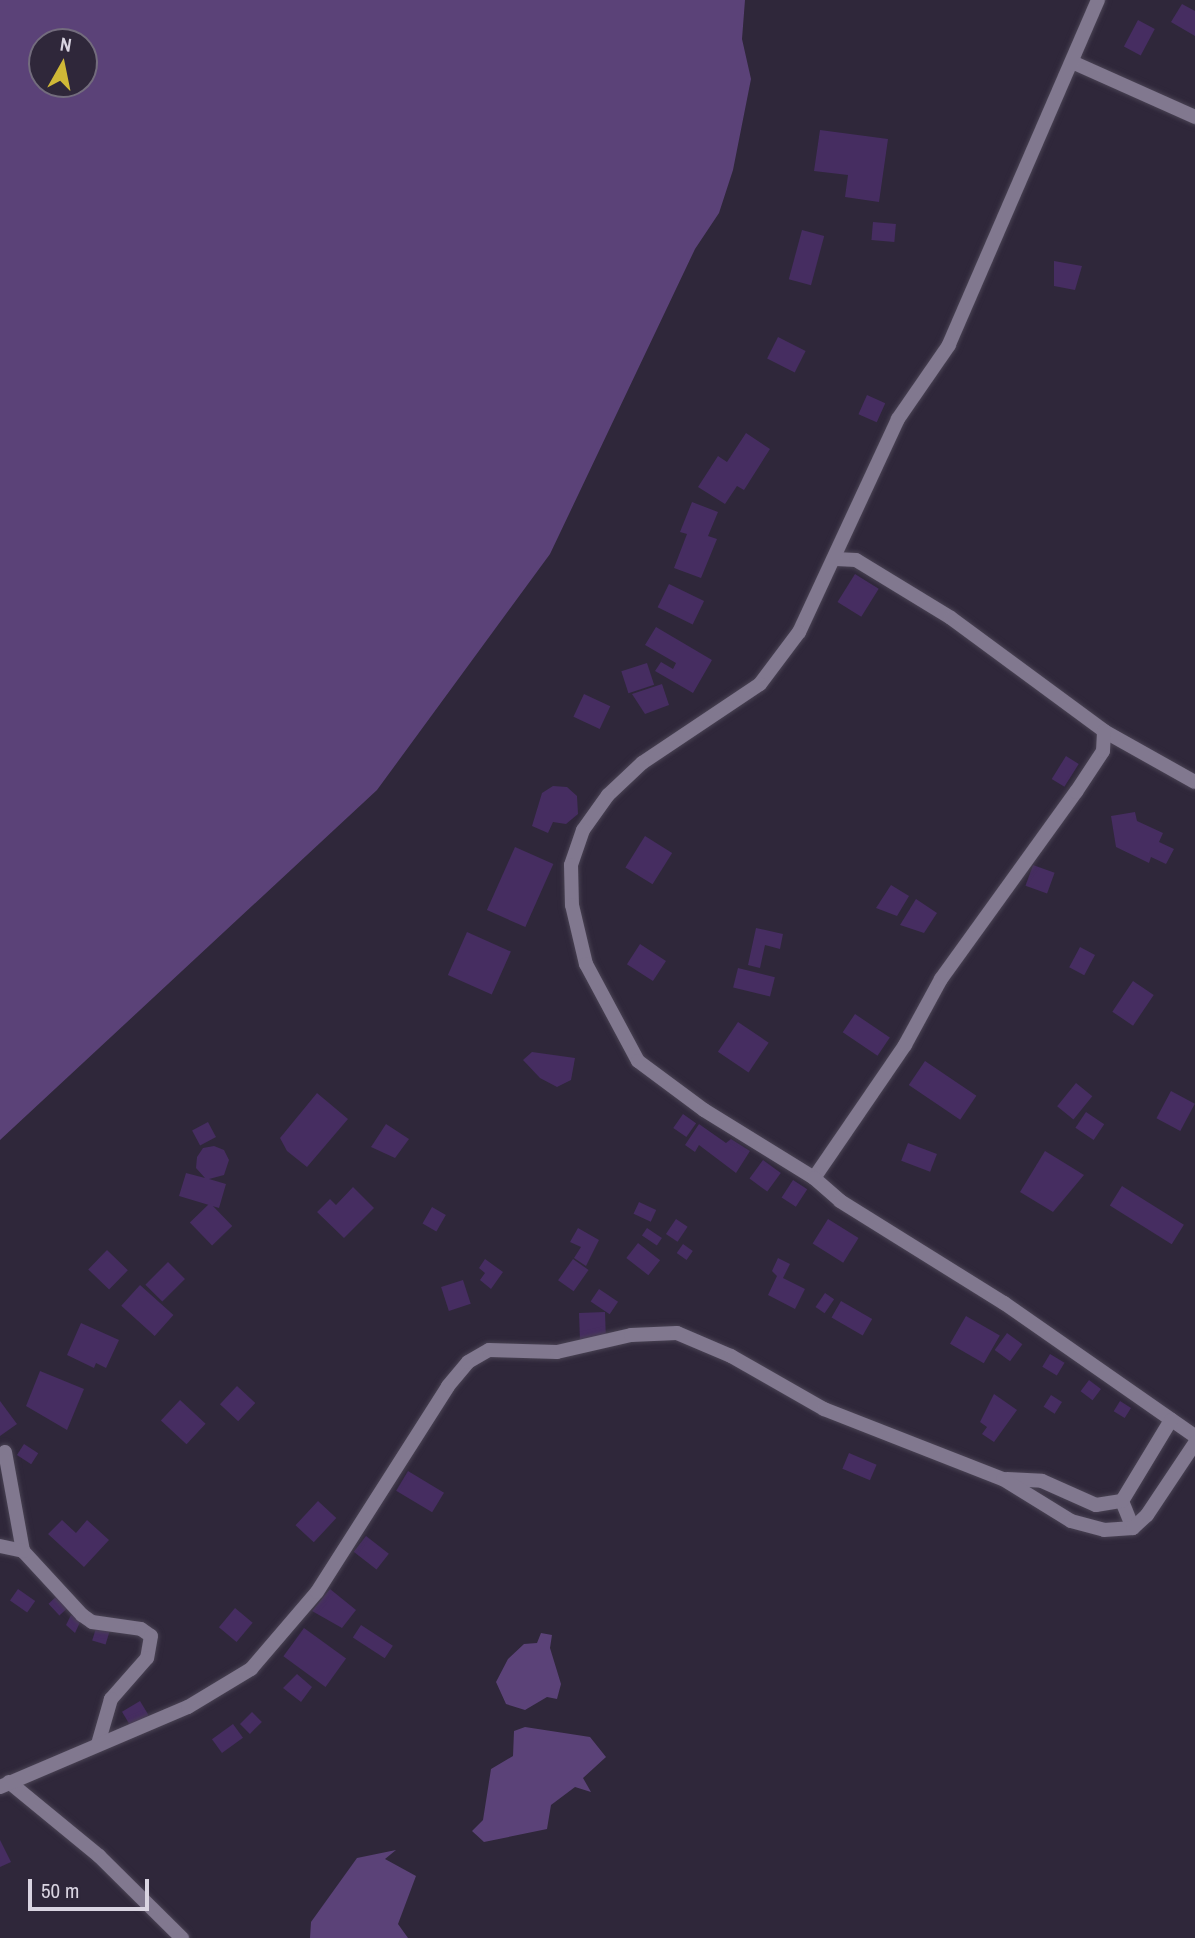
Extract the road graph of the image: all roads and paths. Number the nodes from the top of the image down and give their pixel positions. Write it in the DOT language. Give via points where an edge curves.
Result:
graph roads {
  1 [pos="1098,0"];
  2 [pos="1072,61"];
  3 [pos="1195,117"];
  4 [pos="836,559"];
  5 [pos="1104,731"];
  6 [pos="1195,782"];
  7 [pos="814,1178"];
  8 [pos="1171,1420"];
  9 [pos="1195,1436"];
  10 [pos="1195,1443"];
  11 [pos="5,1452"];
  12 [pos="1003,1479"];
  13 [pos="1122,1501"];
  14 [pos="1133,1528"];
  15 [pos="0,1546"];
  16 [pos="23,1550"];
  17 [pos="98,1744"];
  18 [pos="4,1784"];
  19 [pos="182,1938"];
  1 -- 2 [label="street"];
  2 -- 3 [label="street"];
  2 -- 4 [label="street" via="949,345 898,419"];
  4 -- 5 [label="street" via="856,560 951,618"];
  4 -- 7 [label="street" via="799,632 760,684 642,763 583,830 571,865 572,905 586,964 638,1061 704,1110"];
  5 -- 6 [label="street"];
  5 -- 7 [label="street" via="1103,751 941,979 905,1045"];
  7 -- 8 [label="street" via="840,1200 1004,1303"];
  8 -- 9 [label="street"];
  8 -- 13 [label="street"];
  10 -- 14 [label="street" via="1147,1515"];
  11 -- 16 [label="street"];
  12 -- 13 [label="street" via="1042,1481 1096,1505"];
  12 -- 14 [label="street" via="1071,1521 1104,1530"];
  12 -- 17 [label="street" via="824,1409 731,1356 677,1333 631,1335 557,1352 489,1350 468,1362 448,1386 317,1592 274,1647 251,1669 188,1707"];
  13 -- 14 [label="street"];
  15 -- 16 [label="street"];
  16 -- 17 [label="street" via="92,1622 141,1629 150,1636 147,1658 111,1699"];
  17 -- 18 [label="street"];
  18 -- 19 [label="street" via="99,1856"];
}
